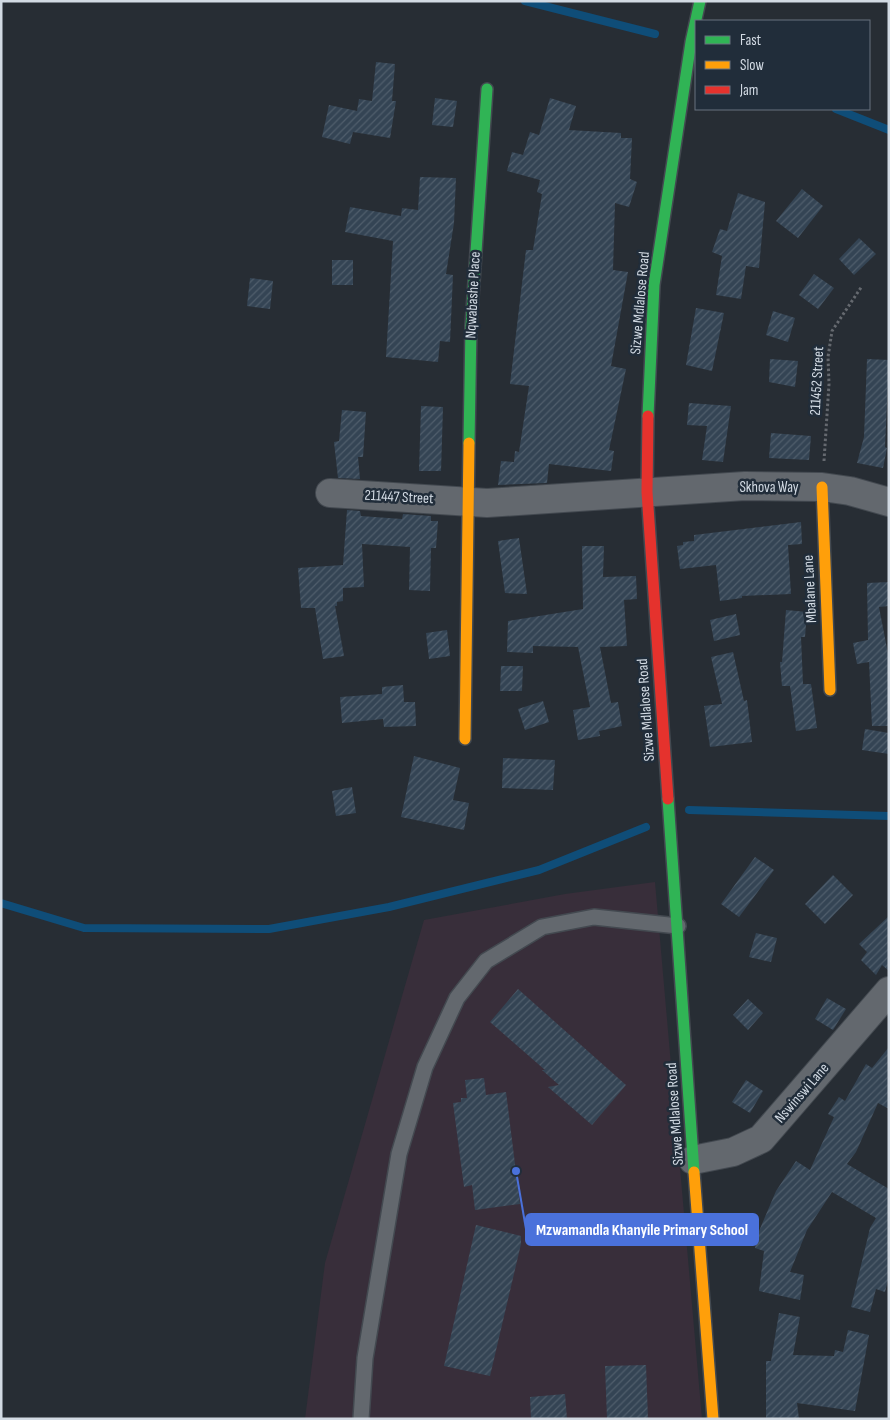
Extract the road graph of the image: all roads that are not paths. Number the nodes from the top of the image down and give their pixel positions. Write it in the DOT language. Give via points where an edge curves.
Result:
graph roads {
  1 [pos="700,1"];
  2 [pos="696,20"];
  3 [pos="695,24"];
  4 [pos="487,89"];
  5 [pos="822,487"];
  6 [pos="647,492"];
  7 [pos="330,493"];
  8 [pos="467,500"];
  9 [pos="889,502"];
  10 [pos="830,690"];
  11 [pos="465,739"];
  12 [pos="678,926"];
  13 [pos="889,991"];
  14 [pos="693,1160"];
  15 [pos="361,1419"];
  16 [pos="713,1419"];
  1 -- 2 [label="street, Sizwe Mdlalose Road"];
  3 -- 6 [label="street, Sizwe Mdlalose Road" via="654,285"];
  4 -- 8 [label="street, Nqwabashe Place" via="471,326"];
  5 -- 6 [label="street, Skhova Way" via="745,486"];
  5 -- 9 [label="street, Skhova Way" via="850,490"];
  5 -- 10 [label="street, Mbalane Lane"];
  6 -- 8 [label="street" via="563,500 487,503"];
  6 -- 12 [label="street, Sizwe Mdlalose Road"];
  7 -- 8 [label="street, 211447 Street"];
  8 -- 11 [label="street, Nqwabashe Place"];
  12 -- 14 [label="street, Sizwe Mdlalose Road"];
  12 -- 15 [label="lane" via="594,917 542,927 486,961 457,998 426,1067 399,1154 365,1358"];
  13 -- 14 [label="street, Nswinswi Lane" via="761,1139 734,1152"];
  14 -- 16 [label="street, Sizwe Mdlalose Road"];
}
